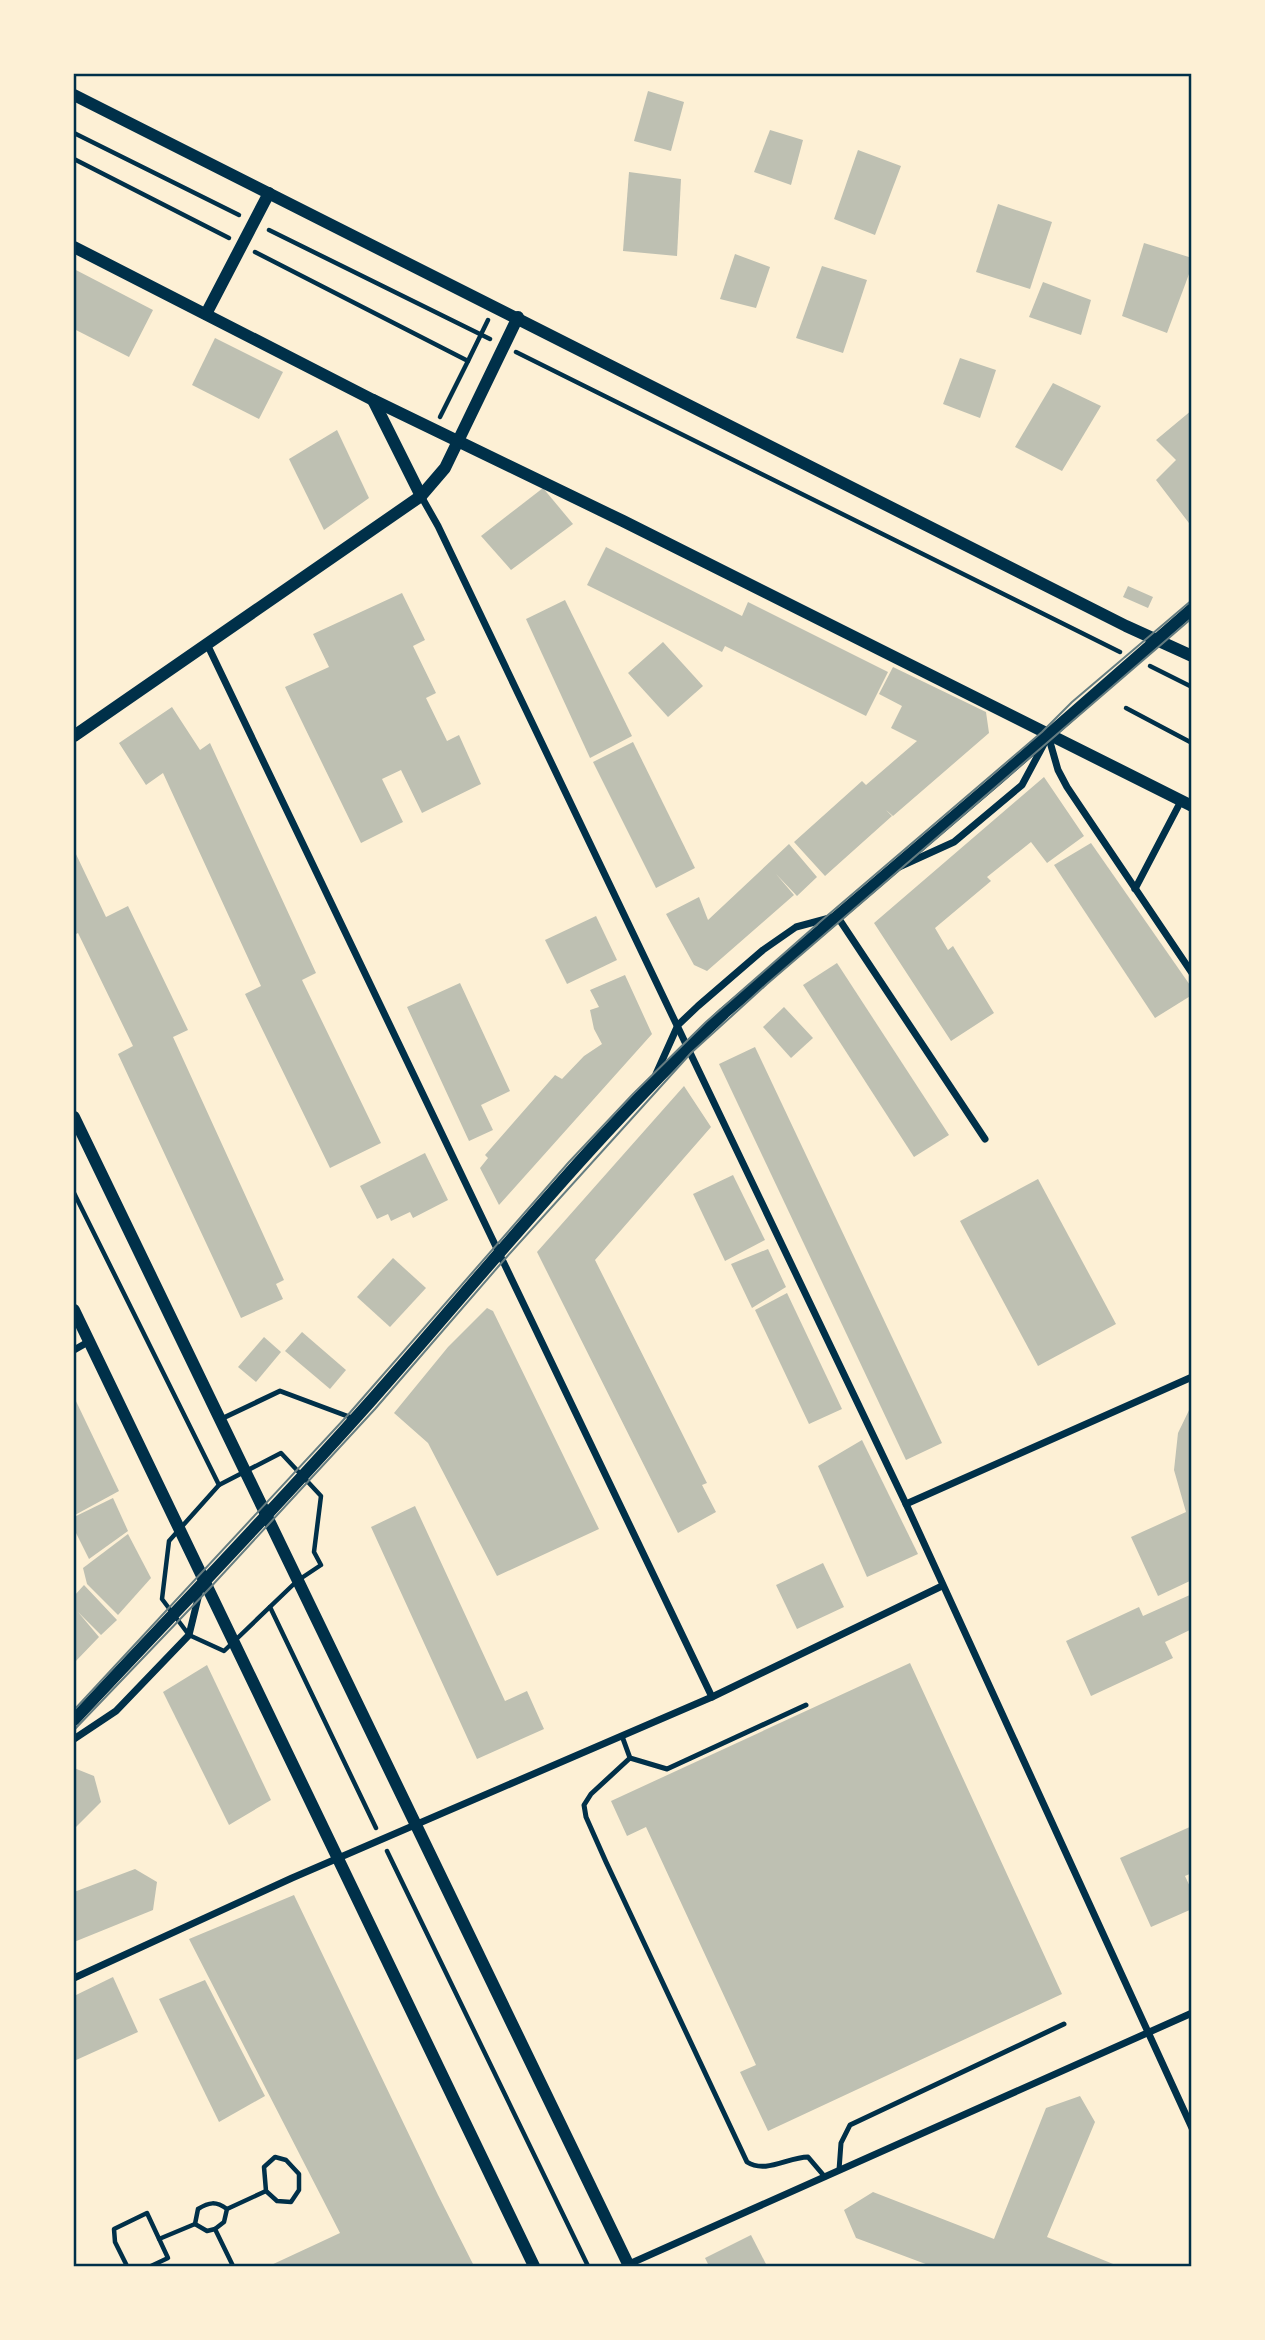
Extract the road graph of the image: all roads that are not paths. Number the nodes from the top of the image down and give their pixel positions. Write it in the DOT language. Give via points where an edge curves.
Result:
graph roads {
  1 [pos="74,94"];
  2 [pos="269,193"];
  3 [pos="74,247"];
  4 [pos="206,314"];
  5 [pos="518,317"];
  6 [pos="373,400"];
  7 [pos="458,441"];
  8 [pos="421,496"];
  9 [pos="1192,609"];
  10 [pos="1155,639"];
  11 [pos="207,644"];
  12 [pos="1192,656"];
  13 [pos="1048,735"];
  14 [pos="74,736"];
  15 [pos="1186,804"];
  16 [pos="892,869"];
  17 [pos="1135,889"];
  18 [pos="837,916"];
  19 [pos="1192,972"];
  20 [pos="678,1025"];
  21 [pos="688,1047"];
  22 [pos="651,1085"];
  23 [pos="74,1118"];
  24 [pos="985,1139"];
  25 [pos="500,1253"];
  26 [pos="74,1310"];
  27 [pos="88,1342"];
  28 [pos="74,1350"];
  29 [pos="1192,1377"];
  30 [pos="355,1419"];
  31 [pos="219,1420"];
  32 [pos="906,1504"];
  33 [pos="265,1516"];
  34 [pos="204,1582"];
  35 [pos="943,1586"];
  36 [pos="712,1696"];
  37 [pos="806,1705"];
  38 [pos="74,1720"];
  39 [pos="622,1736"];
  40 [pos="74,1739"];
  41 [pos="631,1758"];
  42 [pos="418,1825"];
  43 [pos="338,1858"];
  44 [pos="74,1978"];
  45 [pos="1192,2013"];
  46 [pos="1064,2024"];
  47 [pos="1147,2033"];
  48 [pos="1192,2128"];
  49 [pos="839,2171"];
  50 [pos="825,2177"];
  51 [pos="534,2266"];
  52 [pos="626,2266"];
  1 -- 2 [label="street"];
  2 -- 4 [label="street"];
  2 -- 5 [label="street"];
  3 -- 4 [label="street"];
  4 -- 6 [label="street"];
  5 -- 7 [label="street"];
  5 -- 10 [label="street"];
  6 -- 7 [label="street"];
  6 -- 8 [label="street"];
  7 -- 8 [label="street" via="445,468"];
  7 -- 13 [label="street"];
  8 -- 11 [label="street"];
  8 -- 20 [label="street"];
  9 -- 10 [label="street"];
  10 -- 12 [label="street"];
  10 -- 13 [label="street"];
  11 -- 14 [label="street"];
  11 -- 25 [label="street"];
  13 -- 15 [label="street"];
  13 -- 16 [label="street"];
  13 -- 16 [label="street" via="1022,785 954,842"];
  13 -- 17 [label="street" via="1067,787"];
  15 -- 17 [label="street"];
  16 -- 18 [label="street"];
  17 -- 19 [label="street"];
  18 -- 20 [label="street" via="796,927"];
  18 -- 21 [label="street"];
  18 -- 24 [label="street"];
  20 -- 21 [label="street"];
  20 -- 22 [label="street"];
  21 -- 22 [label="street"];
  21 -- 32 [label="street"];
  22 -- 25 [label="street"];
  23 -- 31 [label="street"];
  25 -- 30 [label="street"];
  25 -- 36 [label="street"];
  26 -- 27 [label="street"];
  27 -- 28 [label="street"];
  27 -- 34 [label="street"];
  29 -- 32 [label="street"];
  30 -- 31 [label="lane" via="281,1391"];
  30 -- 33 [label="street"];
  31 -- 33 [label="street"];
  32 -- 35 [label="street"];
  33 -- 34 [label="street"];
  33 -- 42 [label="street"];
  34 -- 38 [label="street"];
  34 -- 40 [label="street" via="189,1636 116,1711"];
  34 -- 43 [label="street"];
  35 -- 36 [label="street"];
  35 -- 47 [label="street"];
  36 -- 39 [label="street"];
  37 -- 41 [label="lane" via="667,1769"];
  39 -- 41 [label="lane"];
  39 -- 42 [label="street"];
  41 -- 50 [label="lane" via="584,1805 606,1862 747,2162 772,2166 808,2157"];
  42 -- 43 [label="street"];
  42 -- 52 [label="street"];
  43 -- 44 [label="street"];
  43 -- 51 [label="street"];
  45 -- 47 [label="street"];
  46 -- 49 [label="lane" via="850,2125 841,2143"];
  47 -- 48 [label="street"];
  47 -- 49 [label="street"];
  49 -- 50 [label="street"];
  50 -- 52 [label="street"];
}
